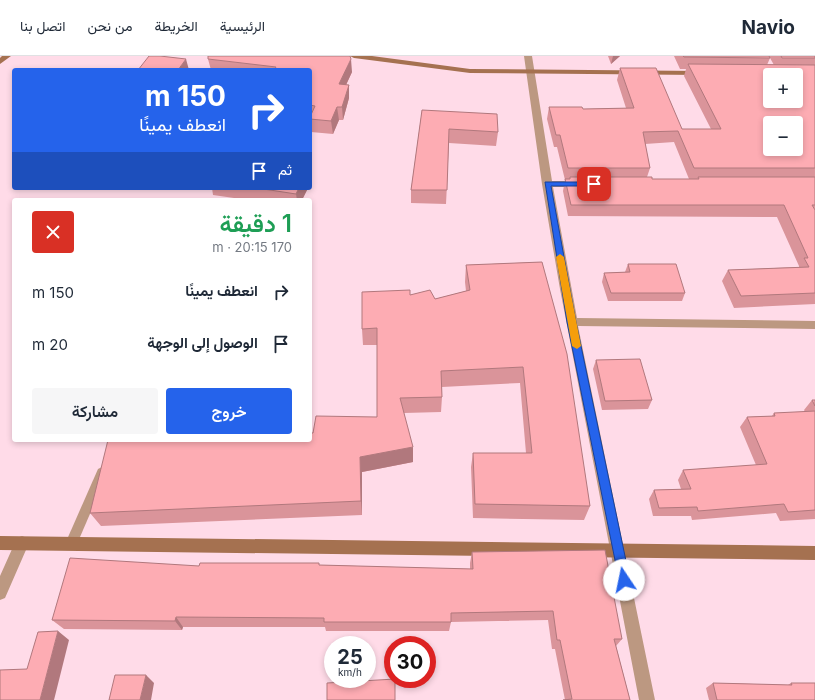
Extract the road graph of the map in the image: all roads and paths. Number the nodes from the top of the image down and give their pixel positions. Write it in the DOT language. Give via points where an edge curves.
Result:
graph roads {
  1 [pos="7,56"];
  2 [pos="354,56"];
  3 [pos="528,56"];
  4 [pos="0,62"];
  5 [pos="531,72"];
  6 [pos="710,72"];
  7 [pos="547,184"];
  8 [pos="587,184"];
  9 [pos="572,322"];
  10 [pos="815,325"];
  11 [pos="106,465"];
  12 [pos="0,543"];
  13 [pos="22,543"];
  14 [pos="71,544"];
  15 [pos="618,550"];
  16 [pos="815,553"];
  17 [pos="0,594"];
  18 [pos="647,700"];
  1 -- 4 [label="street"];
  2 -- 5 [label="street" via="445,69"];
  3 -- 5 [label="street"];
  5 -- 6 [label="street"];
  5 -- 7 [label="street"];
  7 -- 8 [label="street"];
  7 -- 9 [label="street"];
  9 -- 10 [label="street"];
  9 -- 15 [label="street"];
  11 -- 14 [label="lane"];
  12 -- 13 [label="street"];
  13 -- 14 [label="street"];
  13 -- 17 [label="street"];
  14 -- 15 [label="street"];
  15 -- 16 [label="street"];
  15 -- 18 [label="street"];
}
